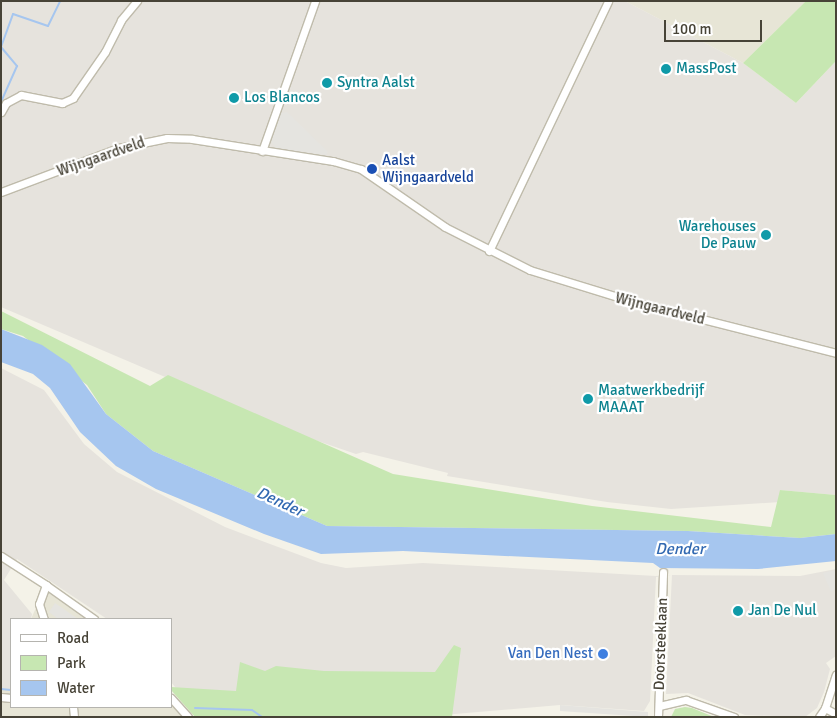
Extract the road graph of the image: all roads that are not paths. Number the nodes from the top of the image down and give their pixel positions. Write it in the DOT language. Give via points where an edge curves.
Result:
graph roads {
  1 [pos="136,1"];
  2 [pos="315,1"];
  3 [pos="608,1"];
  4 [pos="1,112"];
  5 [pos="262,151"];
  6 [pos="1,192"];
  7 [pos="489,251"];
  8 [pos="836,353"];
  9 [pos="1,556"];
  10 [pos="663,572"];
  11 [pos="46,585"];
  12 [pos="44,618"];
  13 [pos="93,618"];
  14 [pos="836,675"];
  15 [pos="172,699"];
  16 [pos="659,706"];
  17 [pos="825,708"];
  18 [pos="836,714"];
  19 [pos="188,717"];
  20 [pos="658,717"];
  21 [pos="734,717"];
  22 [pos="818,717"];
  1 -- 4 [label="street" via="73,98 62,103 21,95 6,103"];
  2 -- 5 [label="street"];
  3 -- 7 [label="street"];
  5 -- 6 [label="street, Wijngaardveld" via="192,139 150,140 118,148"];
  5 -- 7 [label="street, Wijngaardveld" via="332,161 361,169 403,200"];
  7 -- 8 [label="street, Wijngaardveld" via="579,287"];
  9 -- 11 [label="street"];
  10 -- 16 [label="street, Doorsteeklaan"];
  11 -- 12 [label="street" via="39,604"];
  11 -- 13 [label="street"];
  14 -- 17 [label="street"];
  15 -- 19 [label="street"];
  16 -- 20 [label="street, Doorsteeklaan"];
  16 -- 21 [label="street" via="686,700"];
  17 -- 18 [label="street"];
  17 -- 22 [label="street"];
}
